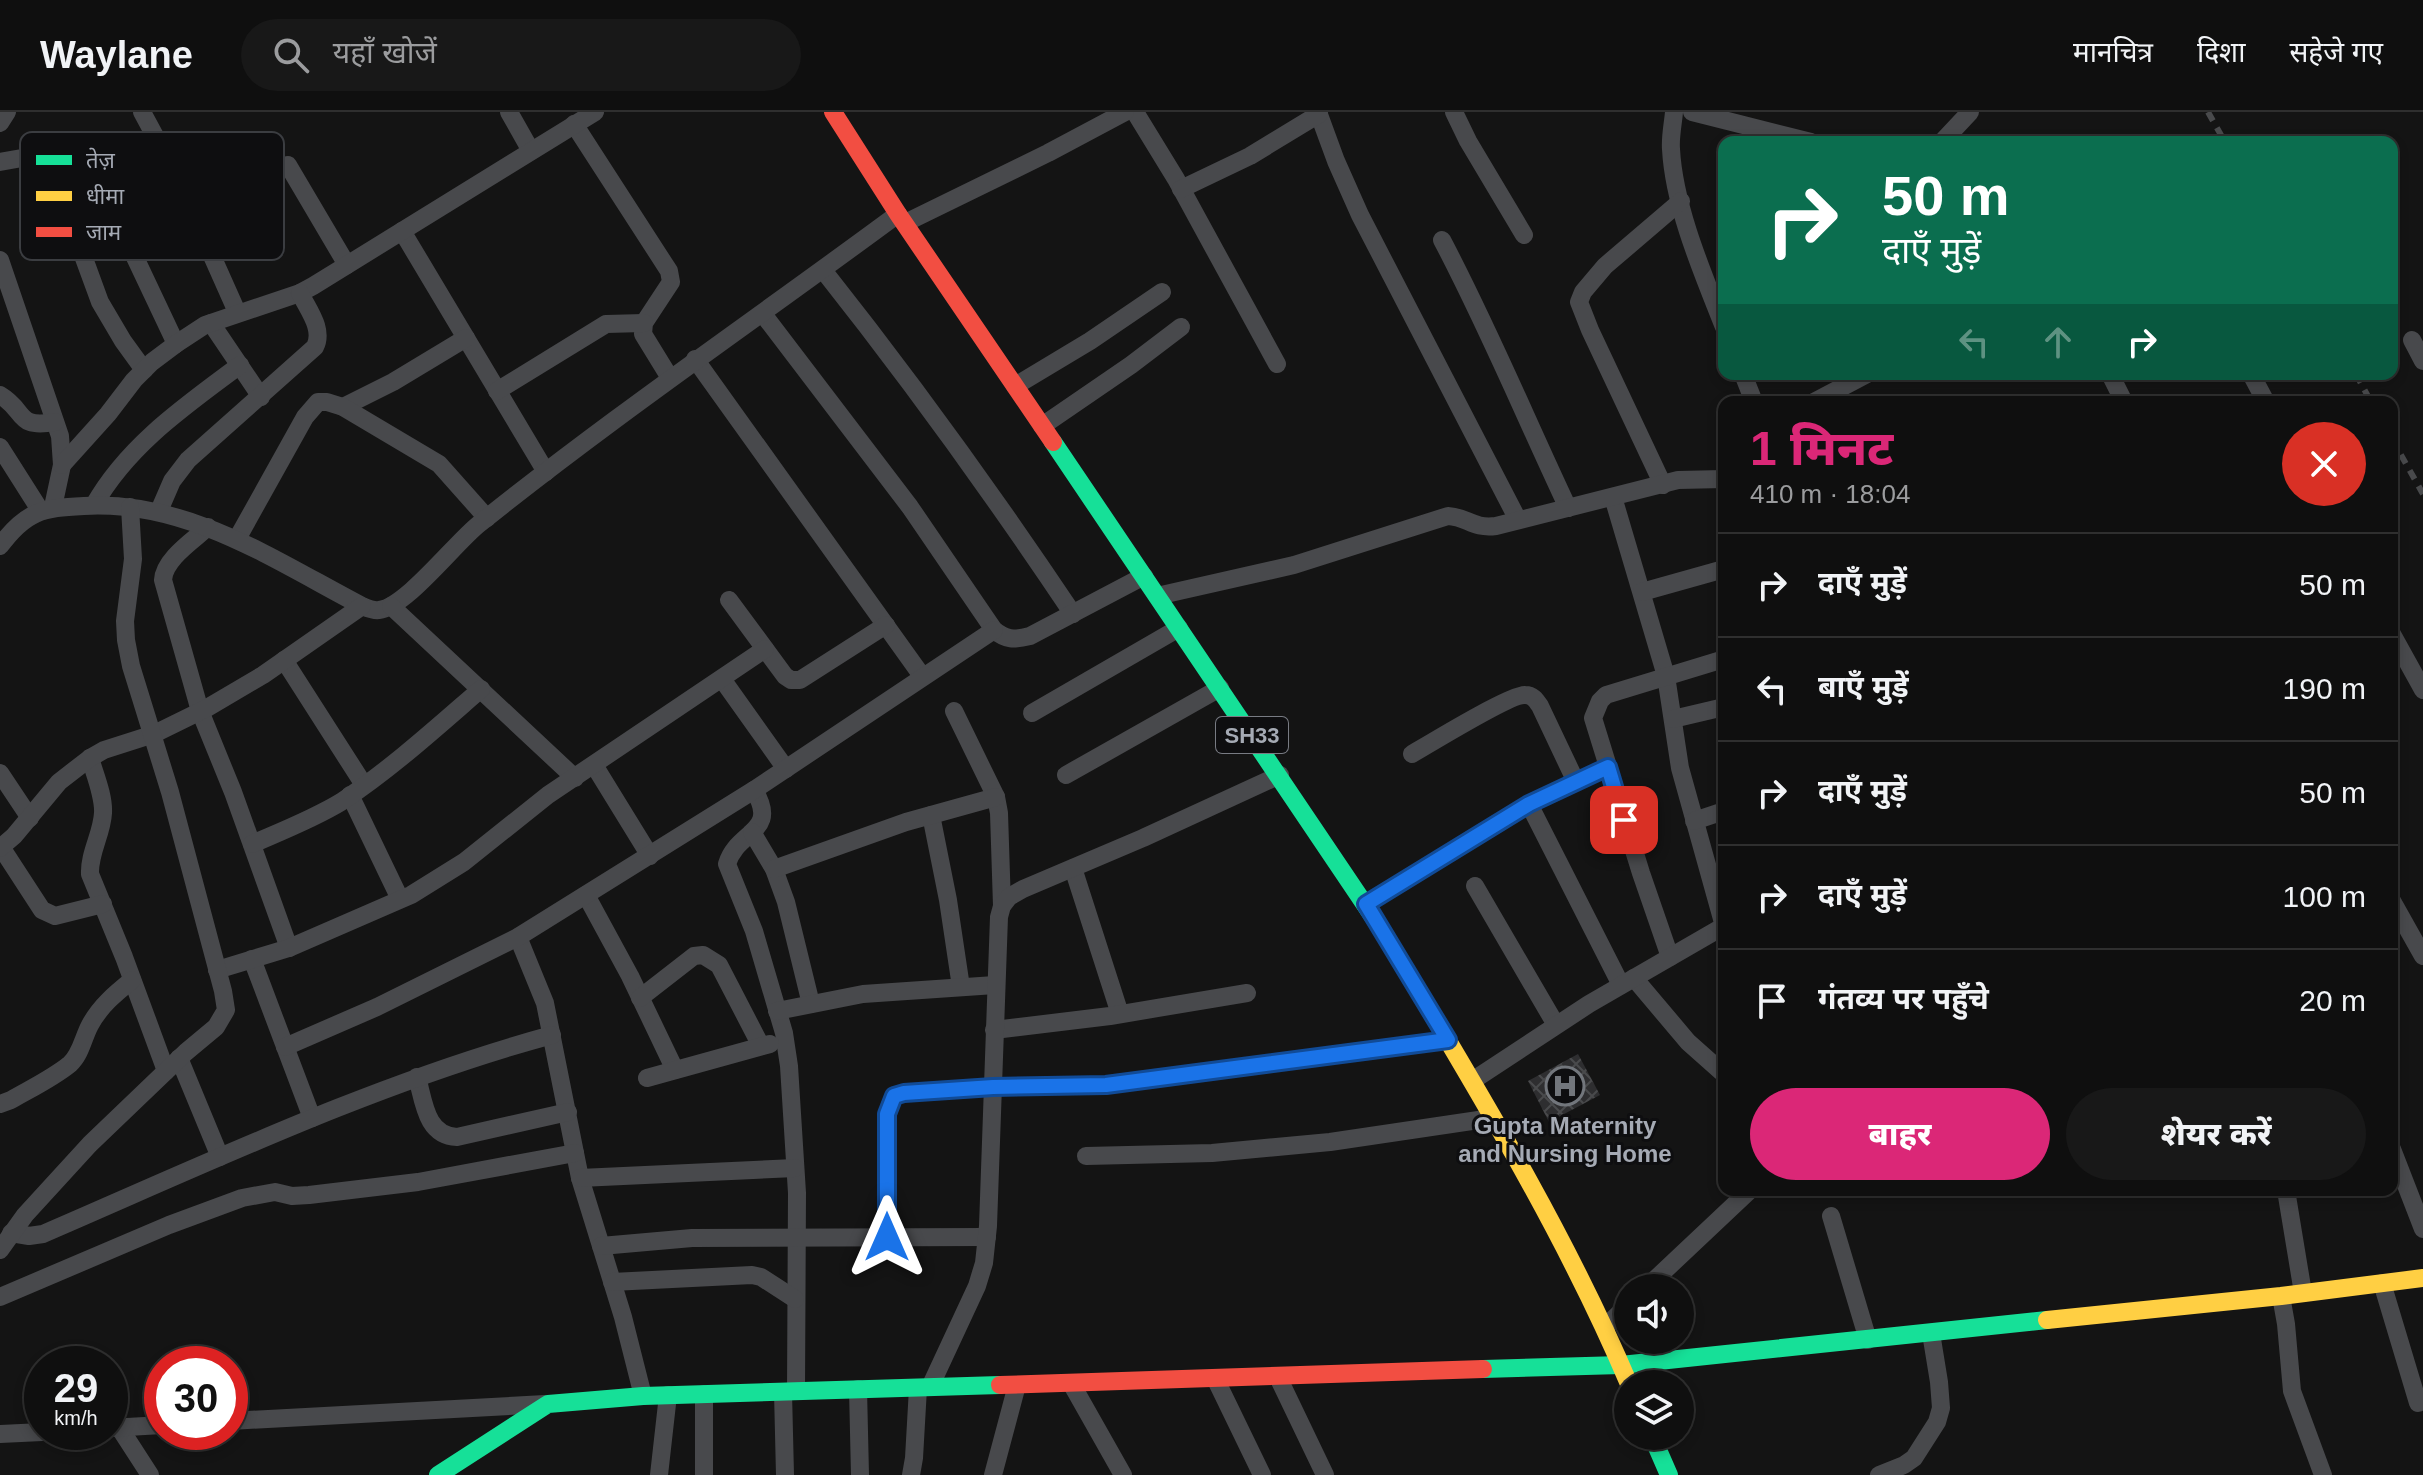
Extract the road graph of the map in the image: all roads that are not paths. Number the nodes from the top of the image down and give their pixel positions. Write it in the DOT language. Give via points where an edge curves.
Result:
graph roads {
  1 [pos="142,112"];
  2 [pos="509,112"];
  3 [pos="595,112"];
  4 [pos="833,112"];
  5 [pos="1125,112"];
  6 [pos="1135,112"];
  7 [pos="1454,112"];
  8 [pos="1674,112"];
  9 [pos="1692,112"];
  10 [pos="1970,112"];
  11 [pos="1319,113"];
  12 [pos="574,124"];
  13 [pos="1744,126"];
  14 [pos="153,132"];
  15 [pos="1786,136"];
  16 [pos="1948,136"];
  17 [pos="531,151"];
  18 [pos="20,158"];
  19 [pos="0,162"];
  20 [pos="288,165"];
  21 [pos="1181,189"];
  22 [pos="1681,201"];
  23 [pos="902,219"];
  24 [pos="402,231"];
  25 [pos="1524,235"];
  26 [pos="1442,240"];
  27 [pos="0,260"];
  28 [pos="85,260"];
  29 [pos="136,260"];
  30 [pos="214,260"];
  31 [pos="347,265"];
  32 [pos="823,270"];
  33 [pos="1162,292"];
  34 [pos="300,293"];
  35 [pos="237,312"];
  36 [pos="1718,312"];
  37 [pos="763,314"];
  38 [pos="211,323"];
  39 [pos="644,323"];
  40 [pos="1181,327"];
  41 [pos="466,338"];
  42 [pos="2412,340"];
  43 [pos="176,344"];
  44 [pos="695,359"];
  45 [pos="2423,361"];
  46 [pos="1277,364"];
  47 [pos="240,365"];
  48 [pos="144,370"];
  49 [pos="670,378"];
  50 [pos="1856,380"];
  51 [pos="1015,386"];
  52 [pos="497,391"];
  53 [pos="0,395"];
  54 [pos="1825,396"];
  55 [pos="261,397"];
  56 [pos="343,407"];
  57 [pos="55,422"];
  58 [pos="1042,426"];
  59 [pos="0,447"];
  60 [pos="62,465"];
  61 [pos="546,472"];
  62 [pos="1718,479"];
  63 [pos="1663,485"];
  64 [pos="1613,497"];
  65 [pos="94,505"];
  66 [pos="130,507"];
  67 [pos="1568,508"];
  68 [pos="46,509"];
  69 [pos="159,511"];
  70 [pos="487,518"];
  71 [pos="1518,520"];
  72 [pos="208,527"];
  73 [pos="237,539"];
  74 [pos="0,546"];
  75 [pos="1718,571"];
  76 [pos="1144,576"];
  77 [pos="1642,592"];
  78 [pos="1157,596"];
  79 [pos="729,600"];
  80 [pos="362,606"];
  81 [pos="391,606"];
  82 [pos="1073,614"];
  83 [pos="886,625"];
  84 [pos="1179,628"];
  85 [pos="994,630"];
  86 [pos="2398,645"];
  87 [pos="765,649"];
  88 [pos="284,660"];
  89 [pos="1718,661"];
  90 [pos="922,676"];
  91 [pos="1666,676"];
  92 [pos="722,679"];
  93 [pos="1220,688"];
  94 [pos="481,689"];
  95 [pos="2423,690"];
  96 [pos="1718,708"];
  97 [pos="200,711"];
  98 [pos="954,711"];
  99 [pos="1032,713"];
  100 [pos="1673,719"];
  101 [pos="154,734"];
  102 [pos="1412,754"];
  103 [pos="90,758"];
  104 [pos="594,765"];
  105 [pos="1608,767"];
  106 [pos="786,769"];
  107 [pos="0,773"];
  108 [pos="1066,775"];
  109 [pos="1280,775"];
  110 [pos="575,778"];
  111 [pos="1576,782"];
  112 [pos="357,790"];
  113 [pos="754,790"];
  114 [pos="996,797"];
  115 [pos="1529,804"];
  116 [pos="1718,813"];
  117 [pos="931,815"];
  118 [pos="30,818"];
  119 [pos="1694,821"];
  120 [pos="752,832"];
  121 [pos="252,844"];
  122 [pos="1,847"];
  123 [pos="650,856"];
  124 [pos="1073,868"];
  125 [pos="774,869"];
  126 [pos="1475,886"];
  127 [pos="586,895"];
  128 [pos="400,899"];
  129 [pos="103,904"];
  130 [pos="1366,904"];
  131 [pos="1718,905"];
  132 [pos="1002,906"];
  133 [pos="2398,912"];
  134 [pos="1718,929"];
  135 [pos="518,937"];
  136 [pos="289,948"];
  137 [pos="2423,956"];
  138 [pos="1670,957"];
  139 [pos="252,959"];
  140 [pos="217,970"];
  141 [pos="132,980"];
  142 [pos="1627,982"];
  143 [pos="995,985"];
  144 [pos="961,987"];
  145 [pos="1247,993"];
  146 [pos="640,998"];
  147 [pos="811,1004"];
  148 [pos="777,1011"];
  149 [pos="1120,1014"];
  150 [pos="1556,1025"];
  151 [pos="994,1030"];
  152 [pos="552,1035"];
  153 [pos="785,1040"];
  154 [pos="1448,1040"];
  155 [pos="761,1046"];
  156 [pos="285,1047"];
  157 [pos="172,1064"];
  158 [pos="1718,1069"];
  159 [pos="675,1070"];
  160 [pos="417,1077"];
  161 [pos="647,1078"];
  162 [pos="1472,1081"];
  163 [pos="993,1087"];
  164 [pos="0,1104"];
  165 [pos="568,1112"];
  166 [pos="312,1118"];
  167 [pos="1492,1118"];
  168 [pos="575,1153"];
  169 [pos="1086,1156"];
  170 [pos="220,1157"];
  171 [pos="2398,1164"];
  172 [pos="795,1168"];
  173 [pos="580,1178"];
  174 [pos="1744,1196"];
  175 [pos="2287,1196"];
  176 [pos="1831,1216"];
  177 [pos="2423,1229"];
  178 [pos="11,1233"];
  179 [pos="796,1237"];
  180 [pos="887,1237"];
  181 [pos="987,1237"];
  182 [pos="601,1246"];
  183 [pos="0,1250"];
  184 [pos="1661,1274"];
  185 [pos="2423,1278"];
  186 [pos="612,1282"];
  187 [pos="2382,1283"];
  188 [pos="2303,1293"];
  189 [pos="2281,1296"];
  190 [pos="0,1297"];
  191 [pos="795,1299"];
  192 [pos="1614,1318"];
  193 [pos="1605,1327"];
  194 [pos="1931,1333"];
  195 [pos="1868,1340"];
  196 [pos="1621,1365"];
  197 [pos="1623,1370"];
  198 [pos="1278,1377"];
  199 [pos="1215,1378"];
  200 [pos="1071,1383"];
  201 [pos="1017,1385"];
  202 [pos="924,1387"];
  203 [pos="858,1389"];
  204 [pos="790,1391"];
  205 [pos="704,1394"];
  206 [pos="668,1395"];
  207 [pos="643,1396"];
  208 [pos="2418,1403"];
  209 [pos="548,1404"];
  210 [pos="248,1420"];
  211 [pos="24,1433"];
  212 [pos="0,1434"];
  213 [pos="128,1446"];
  214 [pos="1658,1450"];
  215 [pos="2321,1474"];
  216 [pos="150,1475"];
  217 [pos="438,1475"];
  218 [pos="659,1475"];
  219 [pos="704,1475"];
  220 [pos="785,1475"];
  221 [pos="860,1475"];
  222 [pos="911,1475"];
  223 [pos="993,1475"];
  224 [pos="1123,1475"];
  225 [pos="1262,1475"];
  226 [pos="1325,1475"];
  227 [pos="1669,1475"];
  228 [pos="1879,1475"];
  1 -- 14 [label="street"];
  2 -- 17 [label="street"];
  3 -- 12 [label="street"];
  4 -- 23 [label="street, SH33"];
  5 -- 23 [label="street"];
  6 -- 21 [label="street"];
  7 -- 25 [label="street"];
  8 -- 22 [label="street" via="1671,148"];
  9 -- 13 [label="street"];
  10 -- 16 [label="street"];
  11 -- 21 [label="street" via="1250,156"];
  11 -- 71 [label="street" via="1360,215"];
  12 -- 17 [label="street"];
  12 -- 39 [label="street" via="669,271 671,282"];
  13 -- 15 [label="street"];
  17 -- 24 [label="street"];
  18 -- 19 [label="street"];
  20 -- 31 [label="street"];
  21 -- 46 [label="street"];
  22 -- 36 [label="street"];
  22 -- 63 [label="street" via="1605,266 1579,302"];
  23 -- 32 [label="street"];
  23 -- 51 [label="street, SH33"];
  24 -- 31 [label="street"];
  24 -- 41 [label="street"];
  26 -- 67 [label="street"];
  27 -- 57 [label="street"];
  28 -- 48 [label="street" via="100,302"];
  29 -- 43 [label="street"];
  30 -- 35 [label="street"];
  31 -- 34 [label="street"];
  32 -- 37 [label="street"];
  32 -- 82 [label="street" via="908,378"];
  33 -- 51 [label="street"];
  34 -- 35 [label="street"];
  34 -- 55 [label="street" via="319,338"];
  35 -- 38 [label="street"];
  37 -- 44 [label="street"];
  37 -- 85 [label="street" via="910,507"];
  38 -- 43 [label="street"];
  38 -- 47 [label="street"];
  39 -- 49 [label="street" via="643,334"];
  39 -- 52 [label="street" via="606,324"];
  40 -- 58 [label="street"];
  41 -- 52 [label="street"];
  41 -- 56 [label="street"];
  42 -- 45 [label="street"];
  43 -- 48 [label="street"];
  44 -- 49 [label="street"];
  44 -- 83 [label="street"];
  47 -- 55 [label="street"];
  47 -- 65 [label="street" via="162,423 113,474"];
  48 -- 60 [label="street"];
  49 -- 61 [label="street"];
  50 -- 54 [label="street"];
  51 -- 58 [label="street, SH33"];
  52 -- 61 [label="street"];
  53 -- 57 [label="street" via="30,424"];
  55 -- 69 [label="street" via="188,460"];
  56 -- 70 [label="street" via="439,464"];
  56 -- 73 [label="street" via="318,402 312,409"];
  57 -- 60 [label="street"];
  58 -- 76 [label="street, SH33"];
  59 -- 68 [label="street"];
  60 -- 68 [label="street"];
  61 -- 70 [label="street"];
  62 -- 63 [label="street"];
  63 -- 64 [label="street"];
  64 -- 67 [label="street"];
  64 -- 77 [label="street"];
  65 -- 66 [label="street"];
  65 -- 68 [label="street"];
  66 -- 69 [label="street"];
  66 -- 101 [label="street" via="133,559 126,640"];
  67 -- 71 [label="street"];
  68 -- 74 [label="street" via="21,522"];
  69 -- 72 [label="street"];
  70 -- 81 [label="street"];
  71 -- 78 [label="street" via="1482,527 1448,516 1294,565"];
  72 -- 73 [label="street"];
  72 -- 97 [label="street" via="170,563 163,580"];
  73 -- 80 [label="street"];
  75 -- 77 [label="street"];
  76 -- 78 [label="street, SH33"];
  76 -- 82 [label="street"];
  77 -- 91 [label="street"];
  78 -- 84 [label="street, SH33"];
  79 -- 87 [label="street"];
  80 -- 81 [label="street" via="377,611"];
  80 -- 88 [label="street"];
  81 -- 94 [label="street"];
  82 -- 85 [label="street" via="1015,640"];
  83 -- 87 [label="street" via="800,680 785,676"];
  83 -- 90 [label="street"];
  84 -- 93 [label="street, SH33"];
  84 -- 99 [label="street"];
  85 -- 90 [label="street"];
  86 -- 95 [label="street"];
  87 -- 92 [label="street"];
  88 -- 97 [label="street"];
  88 -- 112 [label="street"];
  89 -- 91 [label="street"];
  90 -- 106 [label="street"];
  91 -- 100 [label="street"];
  91 -- 105 [label="street" via="1600,701 1593,718"];
  92 -- 104 [label="street"];
  92 -- 106 [label="street"];
  93 -- 108 [label="street"];
  93 -- 109 [label="street, SH33"];
  94 -- 110 [label="street"];
  94 -- 112 [label="street"];
  96 -- 100 [label="street"];
  97 -- 101 [label="street"];
  97 -- 121 [label="street"];
  98 -- 114 [label="street"];
  100 -- 119 [label="street"];
  101 -- 103 [label="street"];
  101 -- 140 [label="street"];
  102 -- 111 [label="street" via="1526,695 1540,706"];
  103 -- 118 [label="street" via="59,782"];
  103 -- 129 [label="street" via="103,815 90,874"];
  104 -- 110 [label="street"];
  104 -- 123 [label="street"];
  105 -- 111 [label="street"];
  105 -- 138 [label="street"];
  106 -- 113 [label="street"];
  107 -- 118 [label="street"];
  109 -- 124 [label="street"];
  109 -- 130 [label="street, SH33"];
  110 -- 128 [label="street" via="464,862"];
  111 -- 115 [label="street"];
  112 -- 121 [label="street" via="320,814"];
  112 -- 128 [label="street"];
  113 -- 120 [label="street" via="764,812"];
  113 -- 123 [label="street"];
  114 -- 117 [label="street"];
  114 -- 132 [label="street"];
  115 -- 130 [label="street"];
  115 -- 142 [label="street"];
  116 -- 119 [label="street"];
  117 -- 125 [label="street"];
  117 -- 144 [label="street"];
  118 -- 122 [label="street"];
  119 -- 131 [label="street"];
  120 -- 125 [label="street"];
  120 -- 148 [label="street" via="727,864"];
  121 -- 136 [label="street"];
  122 -- 129 [label="street" via="48,914"];
  123 -- 127 [label="street"];
  124 -- 132 [label="street" via="1023,889"];
  124 -- 149 [label="street"];
  125 -- 147 [label="street"];
  126 -- 150 [label="street"];
  127 -- 135 [label="street"];
  127 -- 146 [label="street"];
  128 -- 136 [label="street"];
  129 -- 141 [label="street"];
  130 -- 154 [label="street, SH33"];
  132 -- 143 [label="street"];
  133 -- 137 [label="street"];
  134 -- 138 [label="street"];
  135 -- 152 [label="street" via="540,987"];
  135 -- 156 [label="street"];
  136 -- 139 [label="street"];
  138 -- 142 [label="street"];
  139 -- 140 [label="street"];
  139 -- 156 [label="street"];
  140 -- 157 [label="street" via="223,1018"];
  141 -- 157 [label="street"];
  141 -- 164 [label="street" via="107,1000 70,1064"];
  142 -- 150 [label="street"];
  142 -- 158 [label="street"];
  143 -- 144 [label="street"];
  143 -- 151 [label="street"];
  144 -- 147 [label="street" via="863,994"];
  145 -- 149 [label="street"];
  146 -- 155 [label="street" via="694,956 703,955 719,965"];
  146 -- 159 [label="street"];
  147 -- 148 [label="street"];
  148 -- 153 [label="street"];
  149 -- 151 [label="street"];
  150 -- 162 [label="street"];
  151 -- 163 [label="street"];
  152 -- 160 [label="street"];
  152 -- 165 [label="street"];
  153 -- 155 [label="street"];
  153 -- 172 [label="street"];
  154 -- 162 [label="street, SH33"];
  154 -- 163 [label="street" via="1106,1085"];
  155 -- 159 [label="street"];
  156 -- 166 [label="street"];
  157 -- 170 [label="street"];
  157 -- 178 [label="street" via="90,1144"];
  159 -- 161 [label="street"];
  160 -- 165 [label="street" via="429,1120 446,1137"];
  160 -- 166 [label="street"];
  162 -- 167 [label="street, SH33"];
  163 -- 180 [label="street" via="894,1096 887,1114"];
  163 -- 181 [label="street"];
  165 -- 168 [label="street"];
  166 -- 170 [label="street"];
  167 -- 169 [label="street" via="1212,1153"];
  167 -- 193 [label="street, SH33"];
  168 -- 173 [label="street"];
  168 -- 190 [label="street" via="418,1182 309,1195 252,1195"];
  170 -- 178 [label="street" via="43,1234"];
  171 -- 177 [label="street"];
  172 -- 173 [label="street"];
  172 -- 179 [label="street"];
  173 -- 182 [label="street"];
  174 -- 184 [label="street"];
  175 -- 188 [label="street"];
  176 -- 195 [label="street"];
  178 -- 183 [label="street"];
  179 -- 180 [label="street"];
  179 -- 182 [label="street"];
  179 -- 191 [label="street"];
  180 -- 181 [label="street"];
  181 -- 202 [label="street" via="977,1286"];
  182 -- 186 [label="street"];
  185 -- 187 [label="street"];
  186 -- 191 [label="street" via="752,1275"];
  186 -- 207 [label="street"];
  187 -- 188 [label="street"];
  187 -- 208 [label="street"];
  188 -- 189 [label="street"];
  189 -- 194 [label="street"];
  189 -- 215 [label="street" via="2292,1391"];
  191 -- 204 [label="street"];
  192 -- 193 [label="street"];
  193 -- 196 [label="street, SH33"];
  194 -- 195 [label="street"];
  194 -- 228 [label="street" via="1941,1408 1937,1422 1914,1458"];
  195 -- 196 [label="street"];
  196 -- 197 [label="street, SH33"];
  196 -- 198 [label="street"];
  198 -- 199 [label="street"];
  198 -- 226 [label="street"];
  199 -- 200 [label="street"];
  199 -- 225 [label="street"];
  200 -- 201 [label="street"];
  200 -- 224 [label="street"];
  201 -- 202 [label="street"];
  201 -- 223 [label="street"];
  202 -- 203 [label="street"];
  202 -- 222 [label="street"];
  203 -- 204 [label="street"];
  203 -- 221 [label="street"];
  204 -- 205 [label="street"];
  204 -- 220 [label="street"];
  205 -- 206 [label="street"];
  205 -- 219 [label="street"];
  206 -- 207 [label="street"];
  206 -- 218 [label="street"];
  207 -- 209 [label="street"];
  209 -- 210 [label="street"];
  209 -- 217 [label="street"];
  211 -- 212 [label="street"];
  213 -- 216 [label="street"];
  214 -- 227 [label="street"];
}
